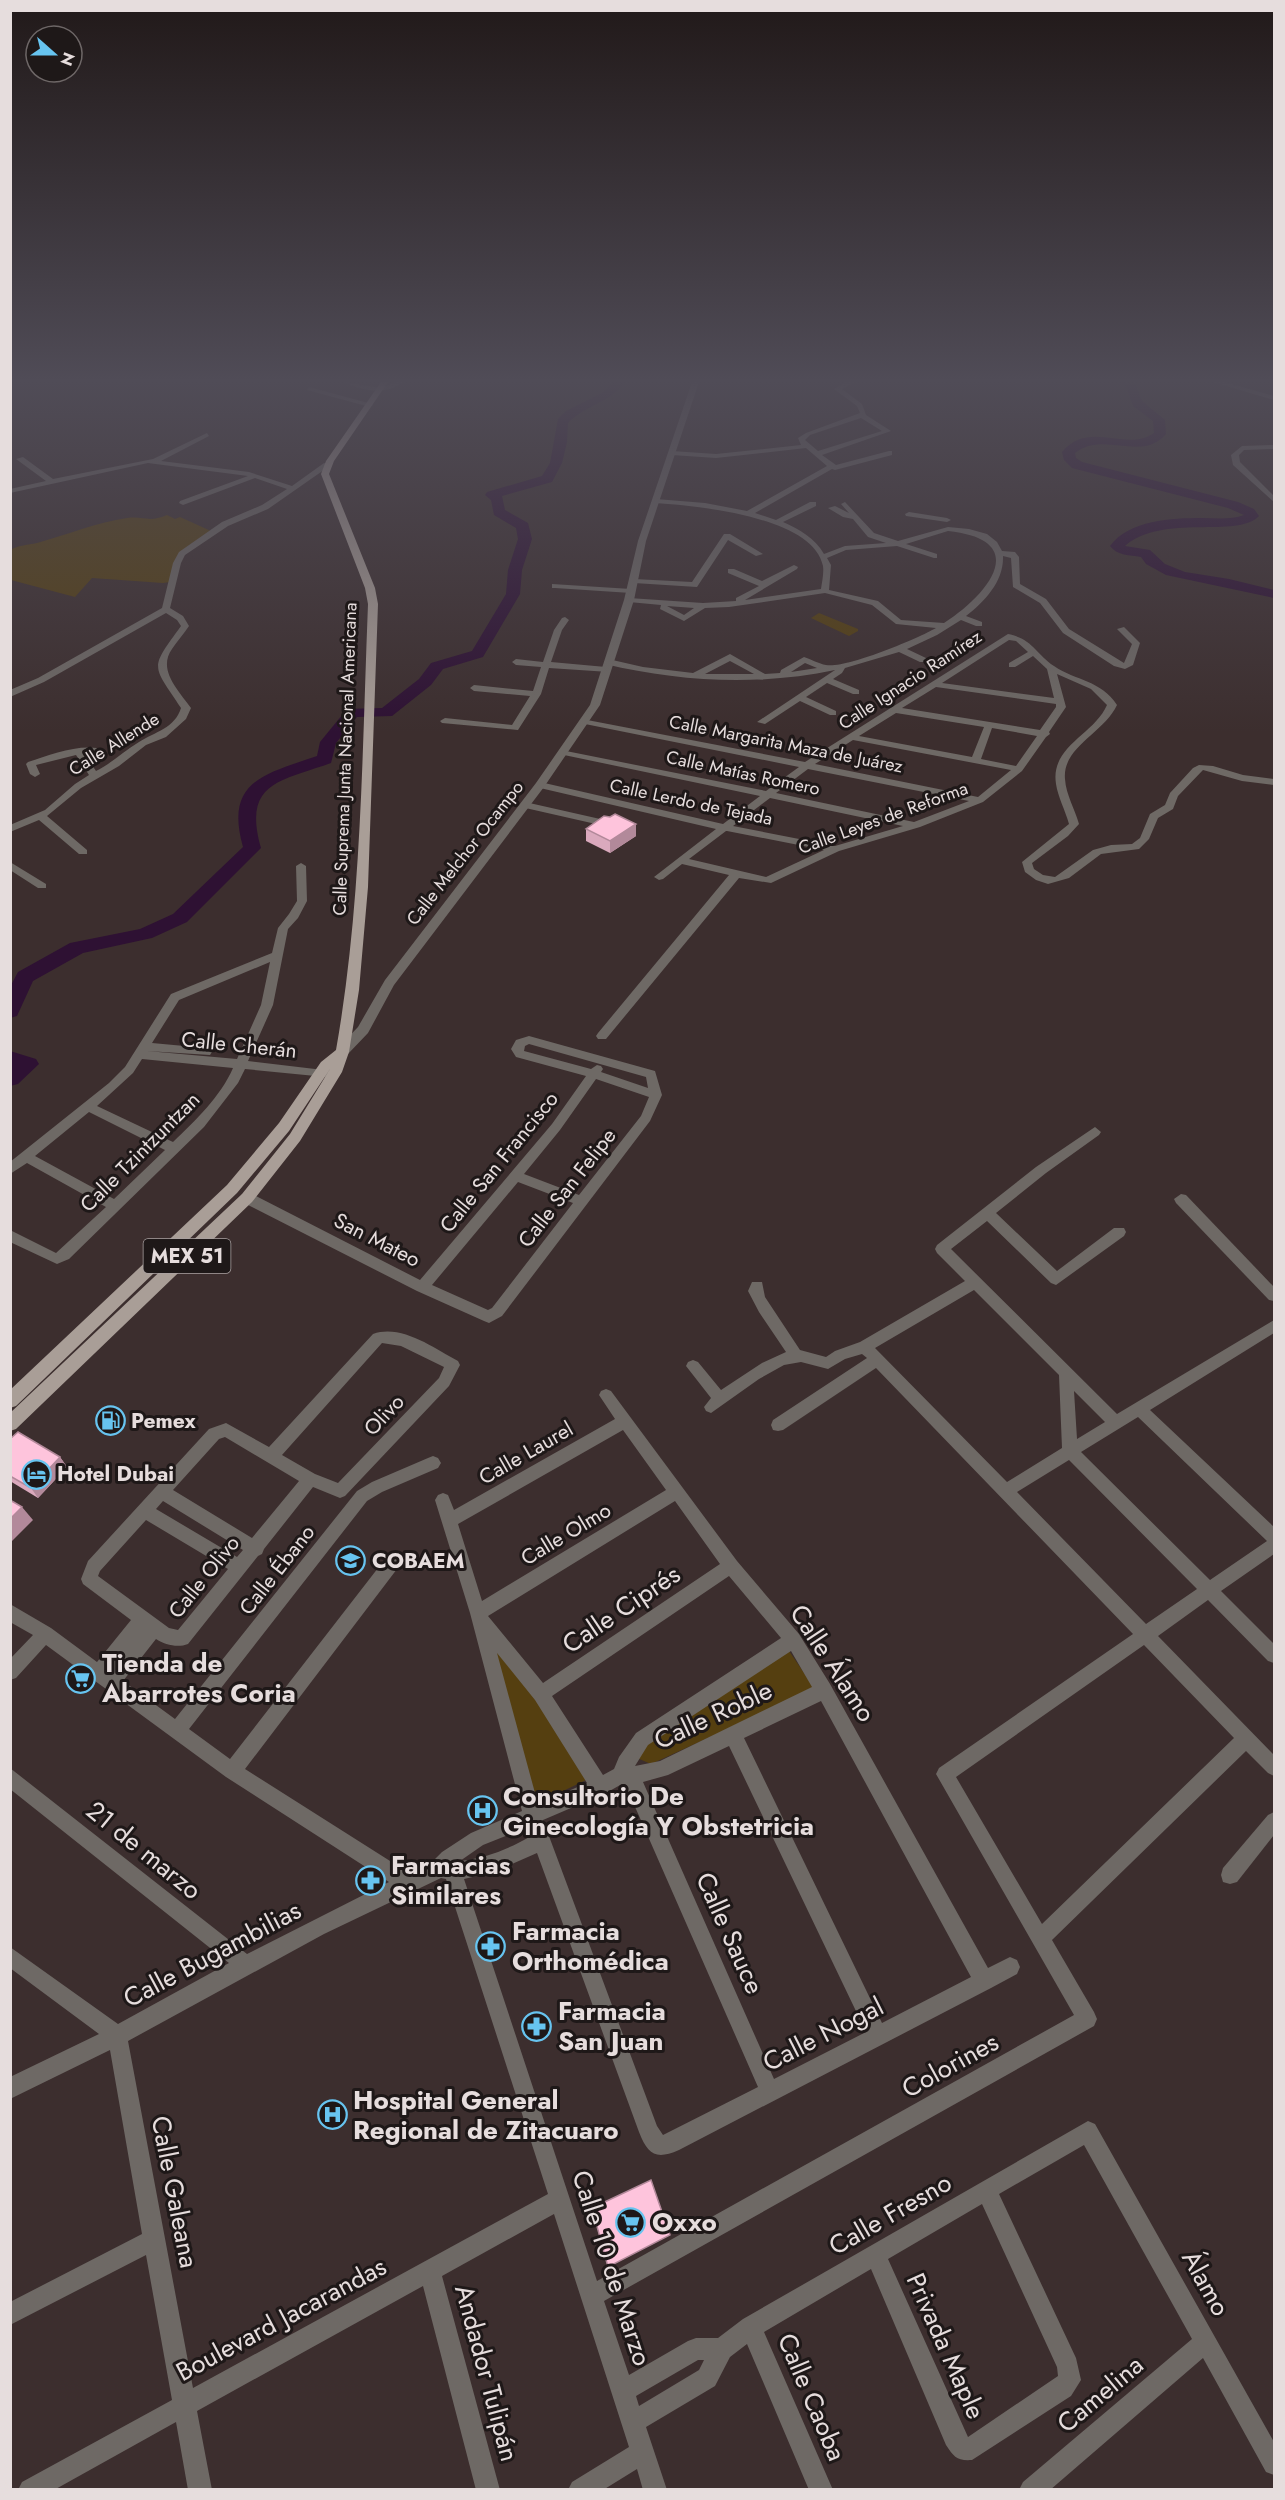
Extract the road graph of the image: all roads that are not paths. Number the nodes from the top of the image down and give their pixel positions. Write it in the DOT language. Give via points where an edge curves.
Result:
graph roads {
  1 [pos="195,499"];
  2 [pos="277,499"];
  3 [pos="333,499"];
  4 [pos="772,499"];
  5 [pos="656,501"];
  6 [pos="183,503"];
  7 [pos="813,504"];
  8 [pos="845,504"];
  9 [pos="832,508"];
  10 [pos="747,512"];
  11 [pos="909,514"];
  12 [pos="855,517"];
  13 [pos="733,518"];
  14 [pos="778,522"];
  15 [pos="935,532"];
  16 [pos="871,535"];
  17 [pos="808,538"];
  18 [pos="898,544"];
  19 [pos="849,548"];
  20 [pos="756,553"];
  21 [pos="1000,553"];
  22 [pos="819,556"];
  23 [pos="934,556"];
  24 [pos="794,567"];
  25 [pos="731,570"];
  26 [pos="634,581"];
  27 [pos="763,584"];
  28 [pos="555,585"];
  29 [pos="825,591"];
  30 [pos="630,596"];
  31 [pos="729,605"];
  32 [pos="973,606"];
  33 [pos="166,609"];
  34 [pos="986,611"];
  35 [pos="960,616"];
  36 [pos="565,620"];
  37 [pos="899,622"];
  38 [pos="947,624"];
  39 [pos="979,624"];
  40 [pos="1121,628"];
  41 [pos="899,641"];
  42 [pos="1033,652"];
  43 [pos="922,660"];
  44 [pos="516,662"];
  45 [pos="546,665"];
  46 [pos="842,665"];
  47 [pos="1012,665"];
  48 [pos="607,666"];
  49 [pos="1051,668"];
  50 [pos="763,676"];
  51 [pos="691,677"];
  52 [pos="826,679"];
  53 [pos="933,684"];
  54 [pos="474,688"];
  55 [pos="856,692"];
  56 [pos="10,694"];
  57 [pos="536,694"];
  58 [pos="799,697"];
  59 [pos="1060,702"];
  60 [pos="896,710"];
  61 [pos="833,713"];
  62 [pos="445,721"];
  63 [pos="585,721"];
  64 [pos="762,722"];
  65 [pos="989,726"];
  66 [pos="1045,734"];
  67 [pos="851,737"];
  68 [pos="94,750"];
  69 [pos="78,751"];
  70 [pos="564,752"];
  71 [pos="976,760"];
  72 [pos="807,765"];
  73 [pos="1019,768"];
  74 [pos="33,769"];
  75 [pos="94,775"];
  76 [pos="1275,782"];
  77 [pos="540,786"];
  78 [pos="766,796"];
  79 [pos="980,800"];
  80 [pos="525,805"];
  81 [pos="41,816"];
  82 [pos="609,824"];
  83 [pos="916,825"];
  84 [pos="727,828"];
  85 [pos="10,829"];
  86 [pos="835,849"];
  87 [pos="83,852"];
  88 [pos="682,861"];
  89 [pos="10,865"];
  90 [pos="301,866"];
  91 [pos="735,875"];
  92 [pos="659,877"];
  93 [pos="42,886"];
  94 [pos="277,955"];
  95 [pos="602,1036"];
  96 [pos="143,1051"];
  97 [pos="603,1059"];
  98 [pos="243,1060"];
  99 [pos="334,1065"];
  100 [pos="594,1074"];
  101 [pos="656,1095"];
  102 [pos="87,1106"];
  103 [pos="1095,1132"];
  104 [pos="175,1149"];
  105 [pos="25,1156"];
  106 [pos="10,1169"];
  107 [pos="514,1175"];
  108 [pos="247,1198"];
  109 [pos="1181,1199"];
  110 [pos="582,1201"];
  111 [pos="116,1206"];
  112 [pos="986,1212"];
  113 [pos="1119,1232"];
  114 [pos="10,1235"];
  115 [pos="975,1282"];
  116 [pos="757,1286"];
  117 [pos="422,1287"];
  118 [pos="1275,1296"];
  119 [pos="489,1317"];
  120 [pos="1275,1326"];
  121 [pos="865,1347"];
  122 [pos="796,1356"];
  123 [pos="877,1359"];
  124 [pos="693,1366"];
  125 [pos="1066,1372"];
  126 [pos="606,1395"];
  127 [pos="10,1401"];
  128 [pos="1139,1409"];
  129 [pos="625,1421"];
  130 [pos="1116,1423"];
  131 [pos="10,1424"];
  132 [pos="778,1425"];
  133 [pos="1070,1451"];
  134 [pos="272,1455"];
  135 [pos="433,1463"];
  136 [pos="310,1479"];
  137 [pos="1005,1491"];
  138 [pos="162,1492"];
  139 [pos="676,1492"];
  140 [pos="443,1500"];
  141 [pos="145,1511"];
  142 [pos="448,1521"];
  143 [pos="1269,1523"];
  144 [pos="1275,1537"];
  145 [pos="1275,1545"];
  146 [pos="256,1548"];
  147 [pos="391,1564"];
  148 [pos="731,1566"];
  149 [pos="239,1567"];
  150 [pos="1208,1591"];
  151 [pos="10,1612"];
  152 [pos="479,1615"];
  153 [pos="148,1624"];
  154 [pos="45,1634"];
  155 [pos="1145,1635"];
  156 [pos="793,1640"];
  157 [pos="1275,1655"];
  158 [pos="10,1672"];
  159 [pos="104,1678"];
  160 [pos="824,1690"];
  161 [pos="540,1694"];
  162 [pos="176,1732"];
  163 [pos="733,1735"];
  164 [pos="1246,1739"];
  165 [pos="1275,1767"];
  166 [pos="232,1771"];
  167 [pos="625,1771"];
  168 [pos="10,1777"];
  169 [pos="600,1787"];
  170 [pos="533,1817"];
  171 [pos="1275,1821"];
  172 [pos="542,1841"];
  173 [pos="447,1866"];
  174 [pos="1230,1875"];
  175 [pos="406,1883"];
  176 [pos="1040,1939"];
  177 [pos="10,1956"];
  178 [pos="245,1964"];
  179 [pos="1010,1967"];
  180 [pos="984,1981"];
  181 [pos="117,2036"];
  182 [pos="878,2036"];
  183 [pos="10,2089"];
  184 [pos="770,2092"];
  185 [pos="1088,2131"];
  186 [pos="987,2191"];
  187 [pos="560,2199"];
  188 [pos="155,2239"];
  189 [pos="874,2254"];
  190 [pos="430,2271"];
  191 [pos="592,2296"];
  192 [pos="10,2314"];
  193 [pos="751,2327"];
  194 [pos="1206,2341"];
  195 [pos="722,2349"];
  196 [pos="623,2391"];
  197 [pos="185,2403"];
  198 [pos="633,2422"];
  199 [pos="642,2452"];
  200 [pos="1275,2464"];
  201 [pos="30,2490"];
  202 [pos="201,2490"];
  203 [pos="488,2490"];
  204 [pos="580,2490"];
  205 [pos="655,2490"];
  206 [pos="820,2490"];
  207 [pos="1031,2490"];
  1 -- 6 [label="street"];
  2 -- 33 [label="street" via="225,524 182,554"];
  3 -- 99 [label="main road, Calle Suprema Junta Nacional Americana / MEX 51" via="373,604 362,887 353,990"];
  4 -- 10 [label="street"];
  5 -- 10 [label="street"];
  5 -- 26 [label="street, Calle Melchor Ocampo"];
  7 -- 14 [label="street"];
  8 -- 12 [label="street"];
  9 -- 12 [label="street"];
  10 -- 13 [label="street"];
  10 -- 14 [label="street"];
  11 -- 15 [label="street" via="946,520 928,524"];
  12 -- 16 [label="street"];
  14 -- 17 [label="street"];
  15 -- 18 [label="street"];
  15 -- 21 [label="street" via="957,529 978,533 993,542"];
  16 -- 18 [label="street"];
  16 -- 19 [label="street"];
  17 -- 19 [label="street"];
  17 -- 22 [label="street"];
  18 -- 19 [label="street"];
  18 -- 23 [label="street"];
  19 -- 22 [label="street"];
  20 -- 26 [label="street" via="727,536 694,585"];
  21 -- 32 [label="street" via="1000,569"];
  21 -- 40 [label="street" via="1015,557 1016,585 1043,601 1066,631 1125,666 1130,663 1136,643"];
  22 -- 29 [label="street" via="828,569"];
  24 -- 27 [label="street"];
  25 -- 27 [label="street"];
  26 -- 30 [label="street, Calle Melchor Ocampo"];
  27 -- 31 [label="street" via="763,588"];
  28 -- 30 [label="street"];
  29 -- 31 [label="street"];
  29 -- 37 [label="street" via="875,603"];
  30 -- 31 [label="street" via="684,618 703,606"];
  30 -- 48 [label="street, Calle Melchor Ocampo"];
  32 -- 34 [label="street"];
  32 -- 35 [label="street"];
  33 -- 56 [label="street"];
  33 -- 75 [label="street, Calle Allende" via="180,618 184,626 160,666 186,708 183,717 163,735"];
  35 -- 38 [label="street"];
  35 -- 39 [label="street"];
  36 -- 45 [label="street"];
  37 -- 38 [label="street"];
  37 -- 41 [label="street"];
  38 -- 41 [label="street"];
  41 -- 43 [label="street"];
  41 -- 46 [label="street"];
  42 -- 47 [label="street"];
  42 -- 49 [label="street"];
  42 -- 53 [label="street, Calle Ignacio Ramírez" via="1014,637 1008,637"];
  44 -- 45 [label="street"];
  45 -- 48 [label="street"];
  45 -- 57 [label="street"];
  46 -- 50 [label="street"];
  46 -- 52 [label="street"];
  48 -- 51 [label="street"];
  48 -- 63 [label="street, Calle Melchor Ocampo" via="595,705"];
  49 -- 59 [label="street"];
  49 -- 76 [label="street" via="1099,690 1112,705 1109,715 1066,756 1061,782 1074,824 1037,850 1027,862 1029,870 1040,879 1047,881 1071,873 1097,852 1140,844 1154,816 1168,807 1173,795 1202,767"];
  50 -- 51 [label="street"];
  50 -- 51 [label="street" via="730,657"];
  52 -- 55 [label="street"];
  52 -- 58 [label="street"];
  53 -- 59 [label="street"];
  53 -- 60 [label="street, Calle Ignacio Ramírez"];
  54 -- 57 [label="street"];
  57 -- 62 [label="street" via="515,728"];
  58 -- 61 [label="street"];
  58 -- 64 [label="street"];
  59 -- 66 [label="street, Calle Leyes de Reforma" via="1061,707"];
  60 -- 65 [label="street"];
  60 -- 67 [label="street, Calle Ignacio Ramírez"];
  63 -- 70 [label="street, Calle Melchor Ocampo"];
  63 -- 72 [label="street, Calle Margarita Maza de Juárez"];
  65 -- 66 [label="street"];
  65 -- 71 [label="street"];
  66 -- 73 [label="street, Calle Leyes de Reforma"];
  67 -- 71 [label="street"];
  67 -- 72 [label="street, Calle Ignacio Ramírez"];
  68 -- 69 [label="street"];
  69 -- 74 [label="street"];
  69 -- 75 [label="street"];
  70 -- 77 [label="street, Calle Melchor Ocampo"];
  70 -- 78 [label="street, Calle Matías Romero"];
  71 -- 73 [label="street"];
  72 -- 78 [label="street, Calle Ignacio Ramírez"];
  72 -- 79 [label="street, Calle Margarita Maza de Juárez"];
  73 -- 79 [label="street, Calle Leyes de Reforma"];
  75 -- 81 [label="street, Calle Allende"];
  77 -- 80 [label="street, Calle Melchor Ocampo"];
  77 -- 84 [label="street, Calle Lerdo de Tejada"];
  78 -- 83 [label="street, Calle Matías Romero"];
  78 -- 84 [label="street, Calle Ignacio Ramírez"];
  79 -- 83 [label="street, Calle Leyes de Reforma"];
  80 -- 82 [label="street"];
  80 -- 99 [label="street, Calle Melchor Ocampo" via="388,983 363,1030"];
  81 -- 85 [label="street, Calle Allende"];
  81 -- 87 [label="street"];
  83 -- 86 [label="street, Calle Leyes de Reforma"];
  84 -- 86 [label="street, Calle Lerdo de Tejada"];
  84 -- 88 [label="street, Calle Ignacio Ramírez"];
  86 -- 91 [label="street, Calle Leyes de Reforma" via="766,881"];
  88 -- 91 [label="street"];
  88 -- 92 [label="street, Calle Ignacio Ramírez"];
  89 -- 93 [label="street"];
  90 -- 94 [label="street, Calle Tzintzuntzan" via="302,901 283,928"];
  91 -- 95 [label="street"];
  94 -- 96 [label="street" via="175,997"];
  94 -- 98 [label="street, Calle Tzintzuntzan" via="267,1005"];
  96 -- 98 [label="street, Calle Cherán"];
  96 -- 102 [label="street" via="113,1086"];
  97 -- 100 [label="street, Calle San Francisco"];
  97 -- 100 [label="street" via="529,1040 517,1049 518,1053"];
  97 -- 101 [label="street" via="651,1074"];
  98 -- 99 [label="street, Calle Cherán"];
  98 -- 104 [label="street, Calle Tzintzuntzan" via="219,1101"];
  99 -- 108 [label="main road, Calle Suprema Junta Nacional Americana / MEX 51" via="302,1131"];
  99 -- 127 [label="main road, Calle Suprema Junta Nacional Americana / MEX 51" via="232,1189"];
  100 -- 101 [label="street"];
  100 -- 107 [label="street, Calle San Francisco" via="556,1127"];
  101 -- 110 [label="street, Calle San Felipe" via="646,1118"];
  102 -- 104 [label="street"];
  102 -- 105 [label="street"];
  103 -- 112 [label="street"];
  104 -- 111 [label="street, Calle Tzintzuntzan"];
  105 -- 106 [label="street"];
  105 -- 111 [label="street"];
  107 -- 110 [label="street"];
  107 -- 117 [label="street, Calle San Francisco"];
  108 -- 117 [label="street, San Mateo"];
  108 -- 131 [label="main road, Calle Suprema Junta Nacional Americana / MEX 51"];
  109 -- 118 [label="street"];
  110 -- 119 [label="street, Calle San Felipe" via="497,1312"];
  111 -- 114 [label="street, Calle Tzintzuntzan" via="57,1259"];
  112 -- 113 [label="street" via="1056,1279"];
  112 -- 115 [label="street" via="942,1249"];
  115 -- 121 [label="street"];
  115 -- 125 [label="street"];
  116 -- 122 [label="street" via="755,1291 766,1312"];
  117 -- 119 [label="street, San Mateo"];
  120 -- 128 [label="street"];
  121 -- 122 [label="street" via="828,1363"];
  121 -- 123 [label="street"];
  122 -- 124 [label="street" via="752,1376 715,1403"];
  123 -- 132 [label="street"];
  123 -- 137 [label="street"];
  125 -- 130 [label="street"];
  125 -- 133 [label="street"];
  126 -- 129 [label="street, Calle Álamo"];
  128 -- 130 [label="street"];
  128 -- 143 [label="street"];
  129 -- 139 [label="street, Calle Álamo"];
  129 -- 142 [label="street, Calle Laurel"];
  130 -- 133 [label="street"];
  133 -- 137 [label="street"];
  133 -- 150 [label="street"];
  134 -- 136 [label="street"];
  134 -- 136 [label="street, Olivo" via="378,1338 386,1334 453,1365 444,1382 340,1491"];
  134 -- 138 [label="street" via="226,1430 214,1434"];
  135 -- 162 [label="street, Calle Ébano" via="362,1496"];
  136 -- 146 [label="street, Calle Olivo"];
  137 -- 155 [label="street"];
  138 -- 141 [label="street"];
  138 -- 146 [label="street"];
  139 -- 148 [label="street, Calle Álamo"];
  139 -- 152 [label="street, Calle Olmo"];
  140 -- 142 [label="street"];
  141 -- 149 [label="street"];
  141 -- 153 [label="street, Calle Olivo" via="94,1566 89,1579"];
  142 -- 152 [label="street"];
  143 -- 144 [label="street"];
  145 -- 150 [label="street"];
  146 -- 149 [label="street, Calle Olivo"];
  147 -- 166 [label="street"];
  148 -- 156 [label="street, Calle Álamo"];
  148 -- 161 [label="street, Calle Ciprés"];
  149 -- 153 [label="street, Calle Olivo" via="182,1638 166,1636"];
  150 -- 155 [label="street"];
  150 -- 157 [label="street"];
  151 -- 154 [label="street"];
  152 -- 161 [label="street"];
  152 -- 170 [label="street"];
  153 -- 159 [label="street"];
  154 -- 158 [label="street"];
  154 -- 159 [label="street"];
  155 -- 164 [label="street"];
  155 -- 176 [label="street, Colorines" via="945,1774"];
  156 -- 160 [label="street, Calle Álamo"];
  156 -- 167 [label="street, Calle Roble" via="642,1739"];
  159 -- 162 [label="street"];
  160 -- 163 [label="street, Calle Roble"];
  160 -- 180 [label="street, Calle Álamo"];
  161 -- 169 [label="street"];
  162 -- 166 [label="street"];
  163 -- 167 [label="street, Calle Roble" via="662,1769"];
  163 -- 182 [label="street"];
  164 -- 165 [label="street"];
  164 -- 176 [label="street"];
  166 -- 175 [label="street"];
  167 -- 169 [label="street, Calle Roble"];
  167 -- 184 [label="street, Calle Sauce"];
  168 -- 178 [label="street, 21 de marzo"];
  169 -- 170 [label="street, Calle Roble"];
  170 -- 172 [label="street"];
  170 -- 173 [label="street, Calle Roble" via="477,1839"];
  171 -- 174 [label="street"];
  172 -- 173 [label="street" via="485,1865"];
  172 -- 184 [label="street, Calle Nogal" via="649,2132 659,2146"];
  173 -- 175 [label="street, Calle Bugambilias"];
  173 -- 187 [label="street, Calle 10 de Marzo"];
  175 -- 178 [label="street, Calle Bugambilias"];
  176 -- 191 [label="street, Colorines" via="1087,2019"];
  177 -- 181 [label="street"];
  178 -- 181 [label="street, Calle Bugambilias"];
  179 -- 180 [label="street, Calle Nogal"];
  180 -- 182 [label="street, Calle Nogal"];
  181 -- 183 [label="street, Calle Bugambilias"];
  181 -- 188 [label="street, Calle Galeana"];
  182 -- 184 [label="street, Calle Nogal"];
  185 -- 186 [label="street, Calle Fresno"];
  185 -- 194 [label="street, Álamo"];
  186 -- 189 [label="street, Calle Fresno"];
  186 -- 189 [label="street, Privada Maple" via="1068,2366 1070,2380 972,2448 962,2449 954,2437"];
  187 -- 190 [label="street, Boulevard Jacarandas"];
  187 -- 191 [label="street, Calle 10 de Marzo"];
  188 -- 192 [label="street"];
  188 -- 197 [label="street, Calle Galeana"];
  189 -- 193 [label="street, Calle Fresno"];
  190 -- 197 [label="street, Boulevard Jacarandas"];
  190 -- 203 [label="street, Andador Tulipán"];
  191 -- 196 [label="street, Calle 10 de Marzo"];
  193 -- 195 [label="street, Calle Fresno"];
  193 -- 206 [label="street, Calle Caoba"];
  194 -- 200 [label="street, Álamo"];
  194 -- 207 [label="street, Camelina"];
  195 -- 196 [label="street" via="696,2349"];
  195 -- 198 [label="street, Calle Fresno" via="707,2378"];
  196 -- 198 [label="street, Calle 10 de Marzo"];
  197 -- 201 [label="street, Boulevard Jacarandas"];
  197 -- 202 [label="street, Calle Galeana"];
  198 -- 199 [label="street, Calle 10 de Marzo"];
  199 -- 204 [label="street"];
  199 -- 205 [label="street, Calle 10 de Marzo"];
}
